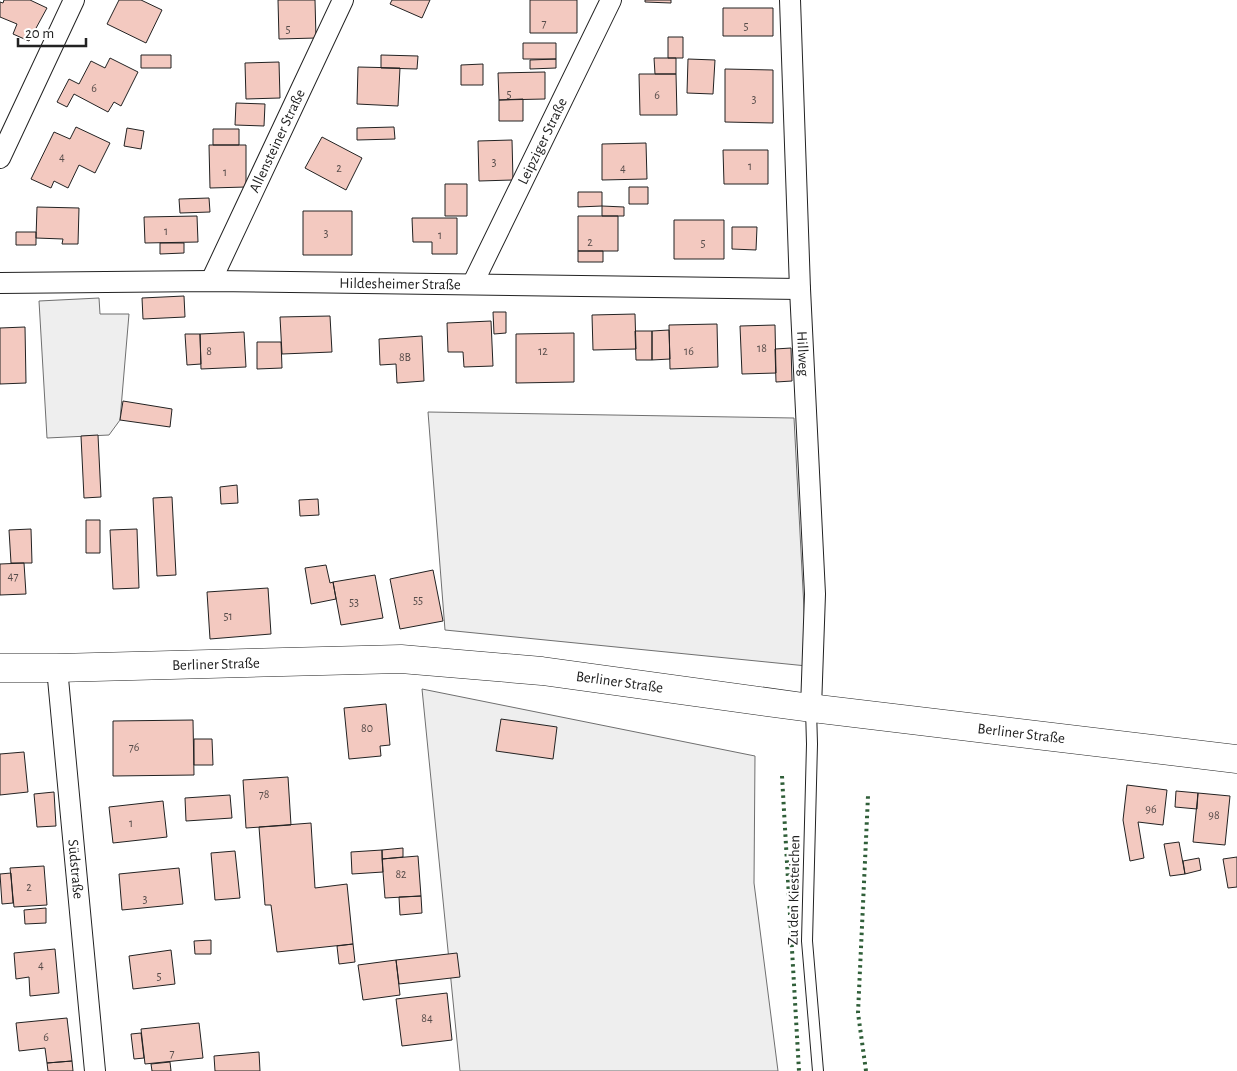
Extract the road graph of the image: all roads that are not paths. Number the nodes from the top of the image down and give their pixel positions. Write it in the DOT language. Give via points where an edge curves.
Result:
graph roads {
  1 [pos="74,0"];
  2 [pos="343,0"];
  3 [pos="611,0"];
  4 [pos="790,0"];
  5 [pos="0,158"];
  6 [pos="211,280"];
  7 [pos="0,283"];
  8 [pos="473,283"];
  9 [pos="800,289"];
  10 [pos="0,668"];
  11 [pos="57,668"];
  12 [pos="811,708"];
  13 [pos="1237,759"];
  14 [pos="95,1071"];
  15 [pos="818,1071"];
  1 -- 5 [label="street"];
  2 -- 6 [label="street, Allensteiner Straße"];
  3 -- 8 [label="street, Leipziger Straße"];
  4 -- 9 [label="street, Hillweg"];
  6 -- 7 [label="street, Hildesheimer Straße"];
  6 -- 8 [label="street, Hildesheimer Straße"];
  8 -- 9 [label="street, Hildesheimer Straße"];
  9 -- 12 [label="street, Hillweg" via="815,594"];
  10 -- 11 [label="main road, Berliner Straße"];
  11 -- 12 [label="main road, Berliner Straße" via="401,659 542,670"];
  11 -- 14 [label="street, Südstraße"];
  12 -- 13 [label="main road, Berliner Straße"];
  12 -- 15 [label="lane, Zu den Kiesteichen" via="807,941"];
}
